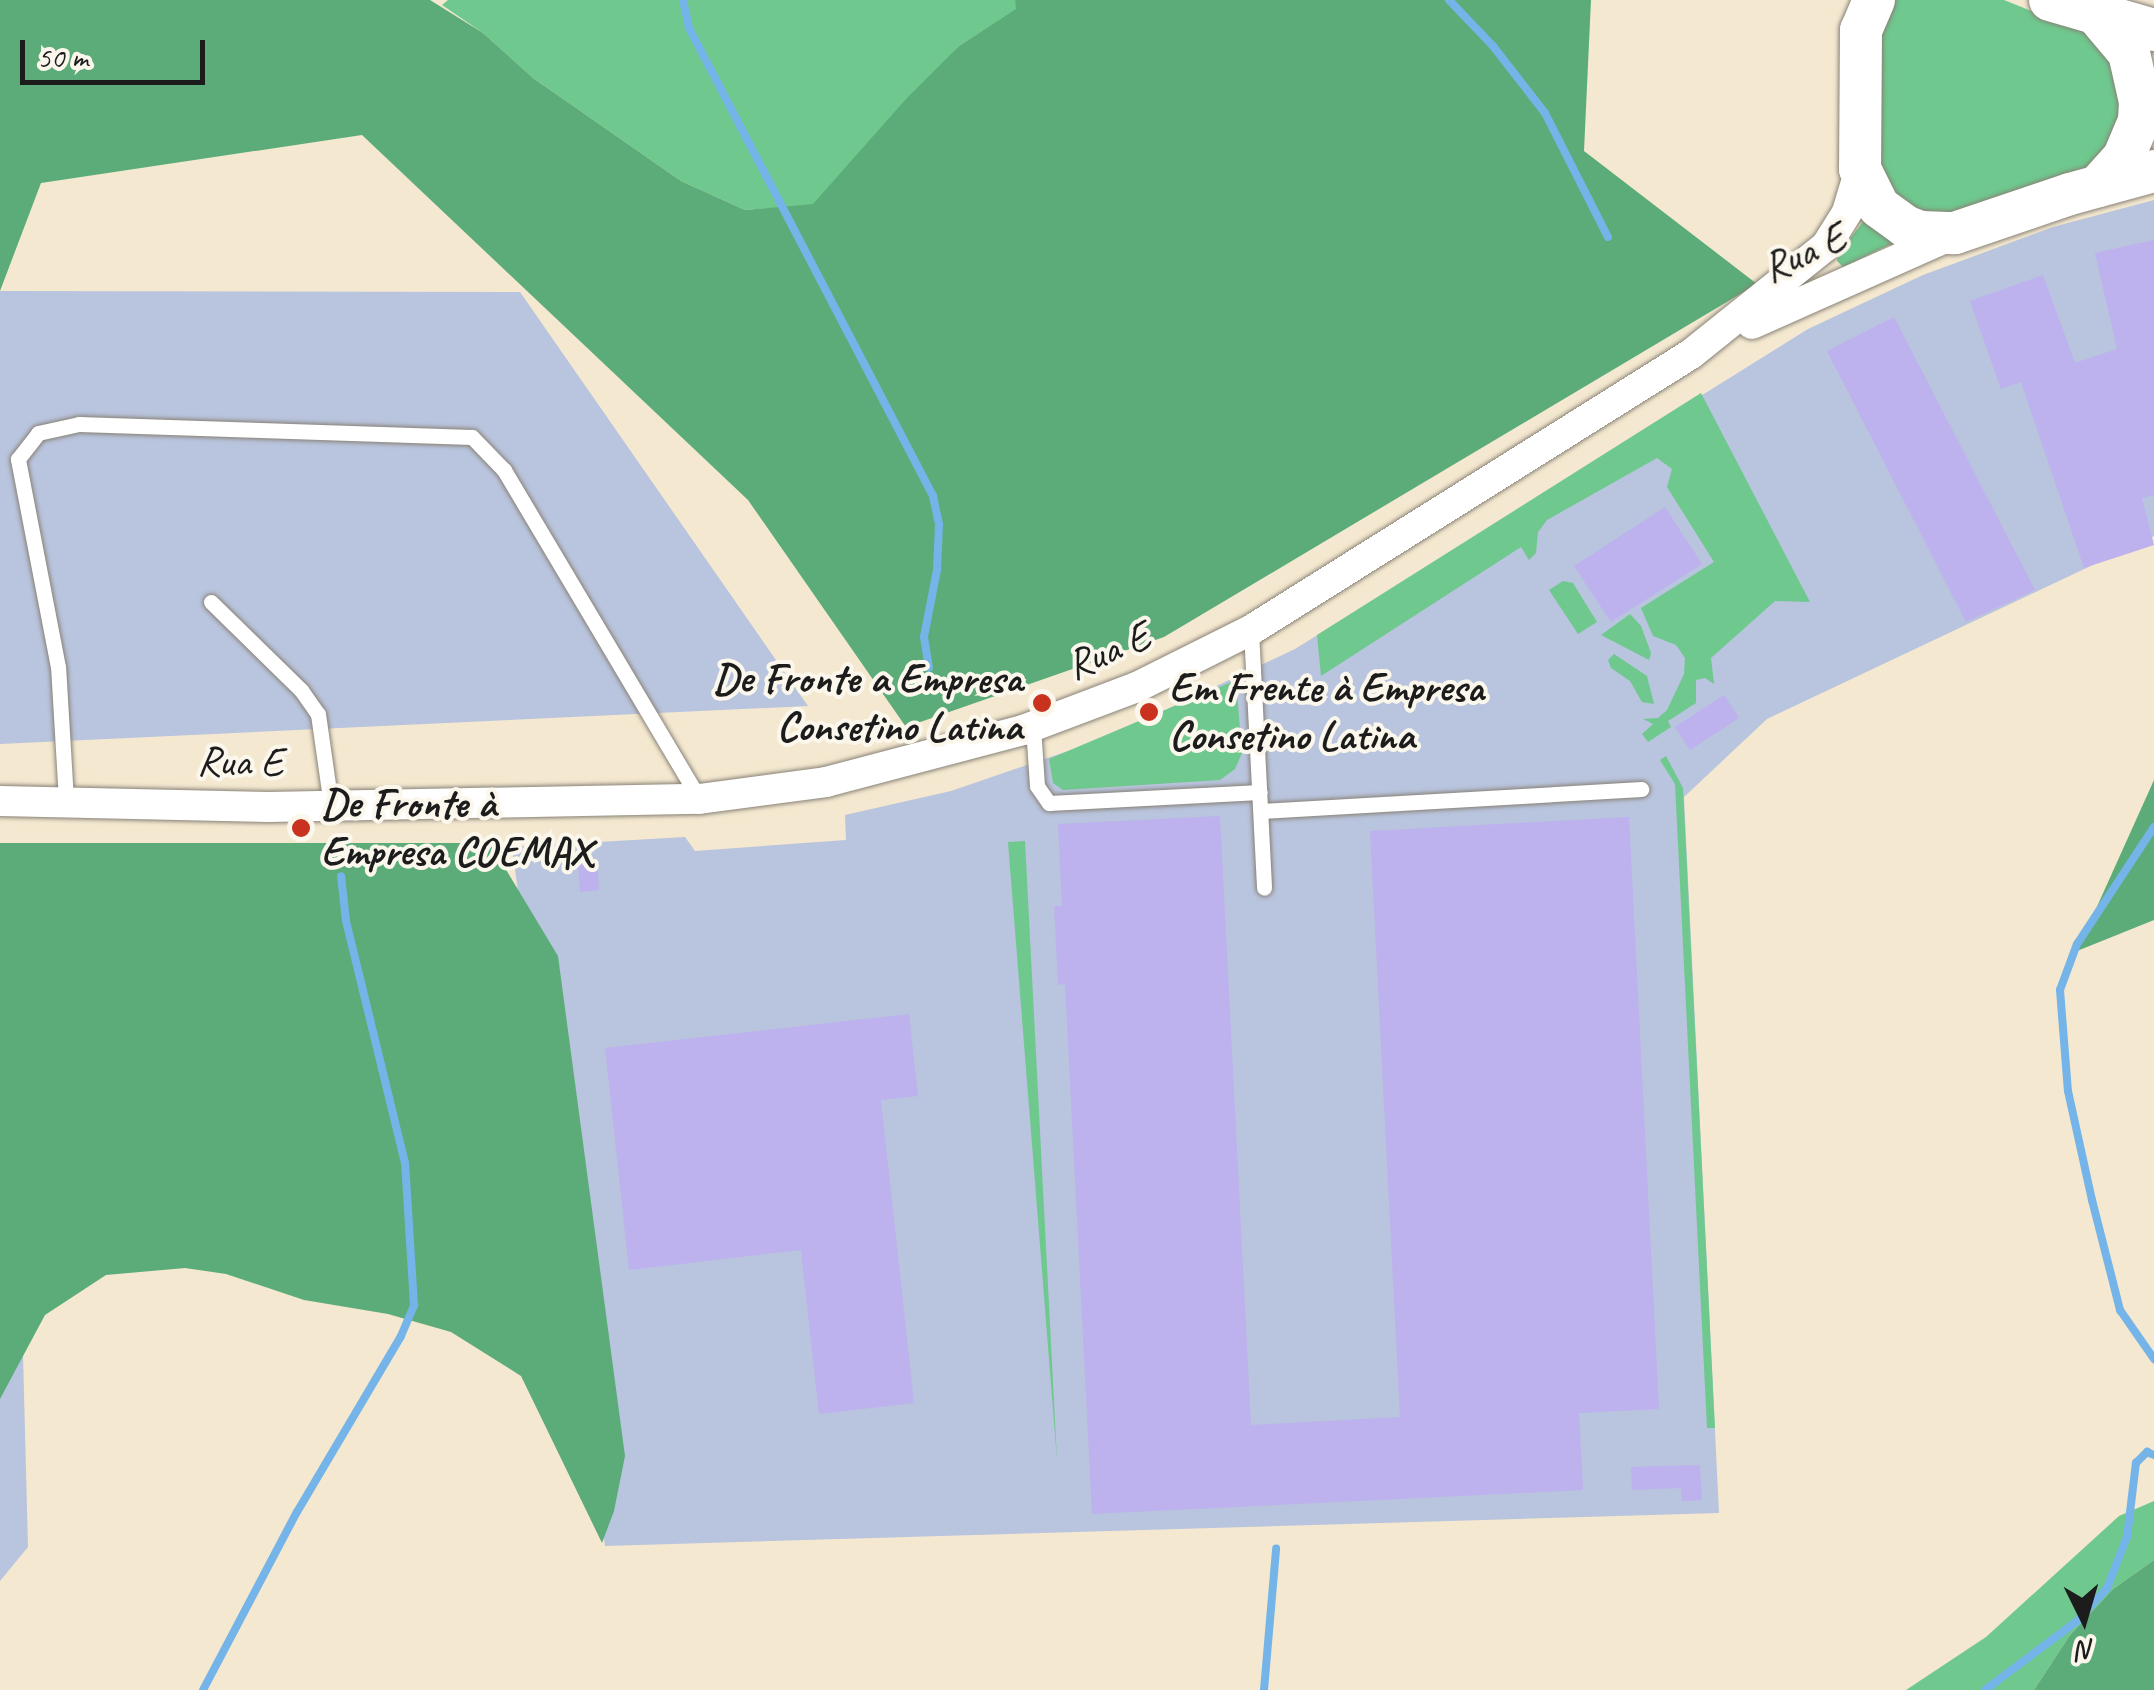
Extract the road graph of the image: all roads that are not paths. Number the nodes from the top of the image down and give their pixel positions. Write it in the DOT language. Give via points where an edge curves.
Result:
graph roads {
  1 [pos="2050,0"];
  2 [pos="1864,10"];
  3 [pos="2097,15"];
  4 [pos="2154,30"];
  5 [pos="1860,169"];
  6 [pos="2154,171"];
  7 [pos="2098,186"];
  8 [pos="1954,234"];
  9 [pos="1690,354"];
  10 [pos="211,602"];
  11 [pos="1250,630"];
  12 [pos="1033,727"];
  13 [pos="1642,789"];
  14 [pos="1260,792"];
  15 [pos="699,798"];
  16 [pos="0,800"];
  17 [pos="66,800"];
  18 [pos="331,805"];
  19 [pos="1261,811"];
  20 [pos="1264,888"];
  1 -- 3 [label="street"];
  2 -- 5 [label="street"];
  3 -- 4 [label="street"];
  3 -- 7 [label="street" via="2129,53 2140,102 2133,140"];
  5 -- 8 [label="street" via="1870,196 1890,217 1920,232"];
  5 -- 9 [label="street, Rua E" via="1847,212 1826,246"];
  6 -- 7 [label="street"];
  7 -- 8 [label="street"];
  8 -- 9 [label="street, Rua E"];
  9 -- 11 [label="street, Rua E"];
  10 -- 18 [label="lane" via="318,714"];
  11 -- 12 [label="street, Rua E" via="1137,686"];
  11 -- 14 [label="lane"];
  12 -- 14 [label="lane" via="1037,786 1050,802"];
  12 -- 15 [label="street, Rua E" via="892,768"];
  13 -- 19 [label="lane"];
  14 -- 19 [label="lane"];
  15 -- 17 [label="lane" via="504,470 472,437 79,424 38,433 18,459 58,667"];
  15 -- 18 [label="street, Rua E"];
  16 -- 17 [label="street, Rua E"];
  17 -- 18 [label="street, Rua E"];
  19 -- 20 [label="lane"];
}
